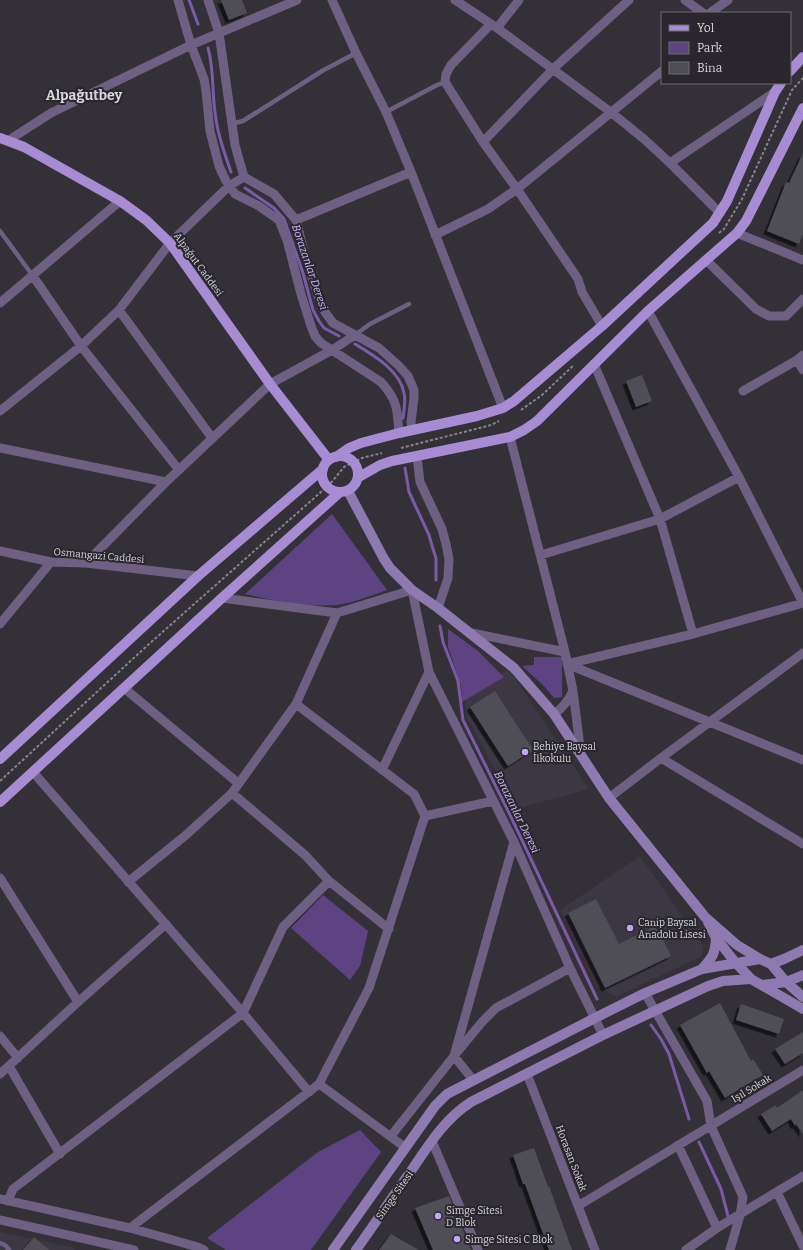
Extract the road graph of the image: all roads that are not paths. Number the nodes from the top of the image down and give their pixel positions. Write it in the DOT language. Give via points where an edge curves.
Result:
graph roads {
  1 [pos="178,0"];
  2 [pos="208,0"];
  3 [pos="297,0"];
  4 [pos="455,0"];
  5 [pos="519,0"];
  6 [pos="629,0"];
  7 [pos="685,0"];
  8 [pos="728,0"];
  9 [pos="334,1"];
  10 [pos="702,12"];
  11 [pos="711,12"];
  12 [pos="494,26"];
  13 [pos="219,33"];
  14 [pos="191,45"];
  15 [pos="356,53"];
  16 [pos="803,57"];
  17 [pos="553,69"];
  18 [pos="791,70"];
  19 [pos="661,72"];
  20 [pos="445,82"];
  21 [pos="780,84"];
  22 [pos="775,92"];
  23 [pos="803,108"];
  24 [pos="386,112"];
  25 [pos="612,113"];
  26 [pos="232,124"];
  27 [pos="4,139"];
  28 [pos="483,142"];
  29 [pos="670,163"];
  30 [pos="412,172"];
  31 [pos="244,177"];
  32 [pos="229,186"];
  33 [pos="517,189"];
  34 [pos="120,201"];
  35 [pos="720,213"];
  36 [pos="296,220"];
  37 [pos="0,231"];
  38 [pos="737,233"];
  39 [pos="435,235"];
  40 [pos="170,243"];
  41 [pos="706,260"];
  42 [pos="803,260"];
  43 [pos="33,276"];
  44 [pos="803,299"];
  45 [pos="0,303"];
  46 [pos="409,304"];
  47 [pos="119,310"];
  48 [pos="648,311"];
  49 [pos="602,326"];
  50 [pos="354,335"];
  51 [pos="81,346"];
  52 [pos="332,350"];
  53 [pos="800,357"];
  54 [pos="594,364"];
  55 [pos="803,370"];
  56 [pos="270,384"];
  57 [pos="743,391"];
  58 [pos="503,408"];
  59 [pos="0,411"];
  60 [pos="412,430"];
  61 [pos="399,433"];
  62 [pos="510,437"];
  63 [pos="212,438"];
  64 [pos="0,448"];
  65 [pos="417,457"];
  66 [pos="333,458"];
  67 [pos="323,469"];
  68 [pos="179,470"];
  69 [pos="359,477"];
  70 [pos="739,477"];
  71 [pos="166,482"];
  72 [pos="344,492"];
  73 [pos="660,519"];
  74 [pos="0,551"];
  75 [pos="541,555"];
  76 [pos="51,562"];
  77 [pos="86,563"];
  78 [pos="198,576"];
  79 [pos="412,590"];
  80 [pos="222,598"];
  81 [pos="803,603"];
  82 [pos="438,608"];
  83 [pos="337,612"];
  84 [pos="0,624"];
  85 [pos="472,633"];
  86 [pos="693,634"];
  87 [pos="565,652"];
  88 [pos="803,652"];
  89 [pos="567,664"];
  90 [pos="429,672"];
  91 [pos="124,688"];
  92 [pos="573,691"];
  93 [pos="296,704"];
  94 [pos="554,714"];
  95 [pos="708,722"];
  96 [pos="581,755"];
  97 [pos="0,758"];
  98 [pos="661,758"];
  99 [pos="803,760"];
  100 [pos="382,770"];
  101 [pos="33,772"];
  102 [pos="238,783"];
  103 [pos="232,793"];
  104 [pos="609,798"];
  105 [pos="493,801"];
  106 [pos="0,802"];
  107 [pos="425,816"];
  108 [pos="514,842"];
  109 [pos="803,844"];
  110 [pos="0,878"];
  111 [pos="128,882"];
  112 [pos="329,882"];
  113 [pos="705,917"];
  114 [pos="166,924"];
  115 [pos="389,929"];
  116 [pos="716,938"];
  117 [pos="803,950"];
  118 [pos="760,959"];
  119 [pos="735,962"];
  120 [pos="771,964"];
  121 [pos="570,968"];
  122 [pos="702,969"];
  123 [pos="803,975"];
  124 [pos="751,979"];
  125 [pos="786,982"];
  126 [pos="762,985"];
  127 [pos="645,994"];
  128 [pos="803,997"];
  129 [pos="78,1002"];
  130 [pos="803,1009"];
  131 [pos="656,1010"];
  132 [pos="243,1013"];
  133 [pos="595,1018"];
  134 [pos="603,1035"];
  135 [pos="0,1036"];
  136 [pos="454,1056"];
  137 [pos="18,1058"];
  138 [pos="9,1066"];
  139 [pos="803,1070"];
  140 [pos="0,1074"];
  141 [pos="528,1074"];
  142 [pos="473,1080"];
  143 [pos="319,1084"];
  144 [pos="309,1092"];
  145 [pos="711,1126"];
  146 [pos="391,1136"];
  147 [pos="432,1141"];
  148 [pos="678,1145"];
  149 [pos="406,1148"];
  150 [pos="60,1154"];
  151 [pos="803,1176"];
  152 [pos="778,1192"];
  153 [pos="4,1200"];
  154 [pos="578,1206"];
  155 [pos="740,1215"];
  156 [pos="0,1220"];
  157 [pos="130,1228"];
  158 [pos="717,1228"];
  159 [pos="0,1243"];
  160 [pos="803,1246"];
  161 [pos="9,1250"];
  162 [pos="134,1250"];
  163 [pos="204,1250"];
  164 [pos="333,1250"];
  165 [pos="356,1250"];
  166 [pos="478,1250"];
  167 [pos="595,1250"];
  168 [pos="686,1250"];
  169 [pos="730,1250"];
  1 -- 14 [label="street"];
  2 -- 13 [label="street"];
  3 -- 13 [label="street"];
  4 -- 12 [label="street"];
  5 -- 12 [label="street"];
  6 -- 17 [label="street"];
  7 -- 10 [label="street"];
  8 -- 11 [label="street"];
  9 -- 15 [label="street"];
  12 -- 17 [label="street"];
  12 -- 20 [label="street" via="451,65"];
  13 -- 14 [label="street"];
  13 -- 26 [label="street"];
  14 -- 27 [label="street"];
  14 -- 32 [label="street" via="206,91 215,152"];
  15 -- 24 [label="street"];
  15 -- 26 [label="lane" via="322,71 243,121"];
  16 -- 18 [label="main road"];
  17 -- 25 [label="street"];
  17 -- 28 [label="street"];
  19 -- 25 [label="street"];
  20 -- 24 [label="lane"];
  20 -- 28 [label="street"];
  21 -- 22 [label="main road"];
  22 -- 29 [label="street"];
  22 -- 35 [label="main road"];
  23 -- 38 [label="main road" via="746,221"];
  24 -- 30 [label="street"];
  25 -- 29 [label="street"];
  25 -- 33 [label="street"];
  26 -- 31 [label="street"];
  27 -- 34 [label="main road, Alpağut Caddesi" via="24,147"];
  28 -- 33 [label="street"];
  29 -- 35 [label="street"];
  30 -- 36 [label="street"];
  30 -- 39 [label="street"];
  31 -- 32 [label="street"];
  31 -- 36 [label="street" via="274,194"];
  32 -- 40 [label="street"];
  32 -- 52 [label="street" via="235,194 279,220 315,336"];
  33 -- 39 [label="street" via="488,209"];
  33 -- 49 [label="street" via="578,279 582,292"];
  34 -- 40 [label="main road, Alpağut Caddesi" via="146,220"];
  34 -- 43 [label="street"];
  35 -- 49 [label="main road" via="713,223"];
  36 -- 50 [label="street" via="308,267 325,312 333,323"];
  37 -- 43 [label="lane"];
  38 -- 41 [label="main road"];
  38 -- 42 [label="street"];
  39 -- 58 [label="street"];
  40 -- 47 [label="street"];
  40 -- 56 [label="main road, Alpağut Caddesi"];
  41 -- 44 [label="street" via="756,309 768,316 786,316"];
  41 -- 48 [label="main road"];
  43 -- 45 [label="street"];
  43 -- 51 [label="street"];
  46 -- 50 [label="lane"];
  47 -- 51 [label="street"];
  47 -- 63 [label="street"];
  48 -- 54 [label="main road"];
  48 -- 70 [label="street"];
  49 -- 58 [label="main road"];
  50 -- 52 [label="street"];
  50 -- 60 [label="street" via="384,352 408,376 414,390"];
  51 -- 59 [label="street"];
  51 -- 68 [label="street"];
  52 -- 56 [label="street"];
  52 -- 61 [label="street" via="381,382 389,391 397,408"];
  53 -- 55 [label="street"];
  53 -- 57 [label="street"];
  54 -- 62 [label="main road" via="537,422"];
  54 -- 73 [label="street"];
  56 -- 63 [label="street"];
  56 -- 66 [label="main road, Alpağut Caddesi"];
  58 -- 60 [label="main road"];
  60 -- 61 [label="main road"];
  61 -- 66 [label="main road" via="361,443"];
  62 -- 65 [label="main road"];
  62 -- 75 [label="street"];
  63 -- 68 [label="street"];
  64 -- 71 [label="street"];
  65 -- 69 [label="main road" via="386,463"];
  65 -- 82 [label="street" via="420,482 442,529 449,559 448,578"];
  66 -- 67 [label="main road"];
  66 -- 69 [label="main road" via="342,456 353,461"];
  67 -- 72 [label="main road" via="325,485 330,490"];
  67 -- 78 [label="main road"];
  68 -- 71 [label="street"];
  69 -- 72 [label="main road" via="353,488"];
  70 -- 73 [label="street"];
  70 -- 81 [label="street"];
  71 -- 77 [label="street"];
  72 -- 79 [label="main road" via="390,568"];
  72 -- 80 [label="main road"];
  73 -- 75 [label="street"];
  73 -- 86 [label="street"];
  74 -- 76 [label="street, Osmangazi Caddesi"];
  75 -- 87 [label="street"];
  76 -- 77 [label="street, Osmangazi Caddesi"];
  76 -- 84 [label="street"];
  77 -- 78 [label="street, Osmangazi Caddesi"];
  78 -- 97 [label="main road"];
  79 -- 82 [label="main road"];
  79 -- 83 [label="street"];
  79 -- 90 [label="street"];
  80 -- 83 [label="street"];
  80 -- 91 [label="main road"];
  81 -- 86 [label="street"];
  82 -- 85 [label="main road"];
  83 -- 93 [label="street"];
  85 -- 87 [label="street"];
  85 -- 94 [label="main road" via="514,668"];
  86 -- 89 [label="street"];
  87 -- 89 [label="street"];
  88 -- 95 [label="street"];
  89 -- 92 [label="street"];
  89 -- 95 [label="street"];
  90 -- 100 [label="street"];
  90 -- 105 [label="street"];
  91 -- 101 [label="main road"];
  91 -- 102 [label="street"];
  92 -- 94 [label="street" via="562,709"];
  92 -- 96 [label="street"];
  93 -- 100 [label="street"];
  93 -- 102 [label="street"];
  94 -- 96 [label="main road"];
  95 -- 98 [label="street"];
  95 -- 99 [label="street"];
  96 -- 104 [label="main road"];
  98 -- 104 [label="street"];
  98 -- 109 [label="street"];
  100 -- 107 [label="street" via="414,794"];
  101 -- 106 [label="main road"];
  101 -- 111 [label="street"];
  102 -- 103 [label="street"];
  103 -- 111 [label="street" via="186,835"];
  103 -- 112 [label="street" via="305,854"];
  104 -- 113 [label="main road"];
  105 -- 107 [label="street"];
  105 -- 108 [label="street"];
  107 -- 115 [label="street"];
  108 -- 121 [label="street"];
  108 -- 136 [label="street"];
  110 -- 129 [label="street"];
  111 -- 114 [label="street"];
  112 -- 115 [label="street"];
  112 -- 132 [label="street" via="283,927"];
  113 -- 116 [label="main road"];
  113 -- 118 [label="main road" via="737,945"];
  114 -- 129 [label="street"];
  114 -- 132 [label="street"];
  115 -- 143 [label="street" via="369,988"];
  116 -- 119 [label="main road"];
  116 -- 122 [label="main road" via="712,958"];
  117 -- 120 [label="main road"];
  118 -- 119 [label="main road"];
  118 -- 120 [label="main road"];
  119 -- 122 [label="main road"];
  119 -- 124 [label="main road"];
  120 -- 125 [label="main road"];
  121 -- 133 [label="street"];
  121 -- 136 [label="street" via="496,1008"];
  122 -- 127 [label="main road"];
  123 -- 125 [label="main road"];
  124 -- 126 [label="main road"];
  124 -- 131 [label="main road, Simge Sitesi" via="723,981"];
  125 -- 126 [label="main road"];
  125 -- 128 [label="main road"];
  126 -- 130 [label="main road"];
  127 -- 131 [label="street"];
  127 -- 133 [label="main road"];
  129 -- 137 [label="street"];
  131 -- 134 [label="main road, Simge Sitesi"];
  131 -- 145 [label="street" via="706,1101"];
  132 -- 144 [label="street"];
  132 -- 150 [label="street"];
  133 -- 134 [label="street"];
  133 -- 142 [label="main road"];
  134 -- 141 [label="main road, Simge Sitesi"];
  135 -- 137 [label="street"];
  136 -- 142 [label="street"];
  136 -- 146 [label="street"];
  137 -- 138 [label="street"];
  138 -- 140 [label="street"];
  138 -- 150 [label="street"];
  139 -- 145 [label="street, Işıl Sokak"];
  141 -- 147 [label="main road, Simge Sitesi" via="471,1102 447,1120"];
  141 -- 154 [label="street, Horasan Sokak"];
  142 -- 149 [label="main road" via="441,1099"];
  143 -- 144 [label="street"];
  143 -- 146 [label="street"];
  144 -- 157 [label="street"];
  145 -- 148 [label="street, Işıl Sokak"];
  145 -- 155 [label="street" via="743,1197"];
  146 -- 149 [label="street"];
  147 -- 165 [label="main road, Simge Sitesi"];
  147 -- 166 [label="street"];
  148 -- 154 [label="street, Işıl Sokak"];
  148 -- 158 [label="street"];
  149 -- 164 [label="main road"];
  150 -- 153 [label="street" via="14,1189"];
  151 -- 152 [label="street"];
  152 -- 155 [label="street"];
  152 -- 160 [label="street"];
  153 -- 157 [label="street"];
  154 -- 167 [label="street, Horasan Sokak"];
  155 -- 158 [label="street"];
  155 -- 169 [label="street"];
  156 -- 162 [label="street"];
  157 -- 163 [label="street"];
  158 -- 168 [label="street"];
  159 -- 161 [label="lane"];
}
